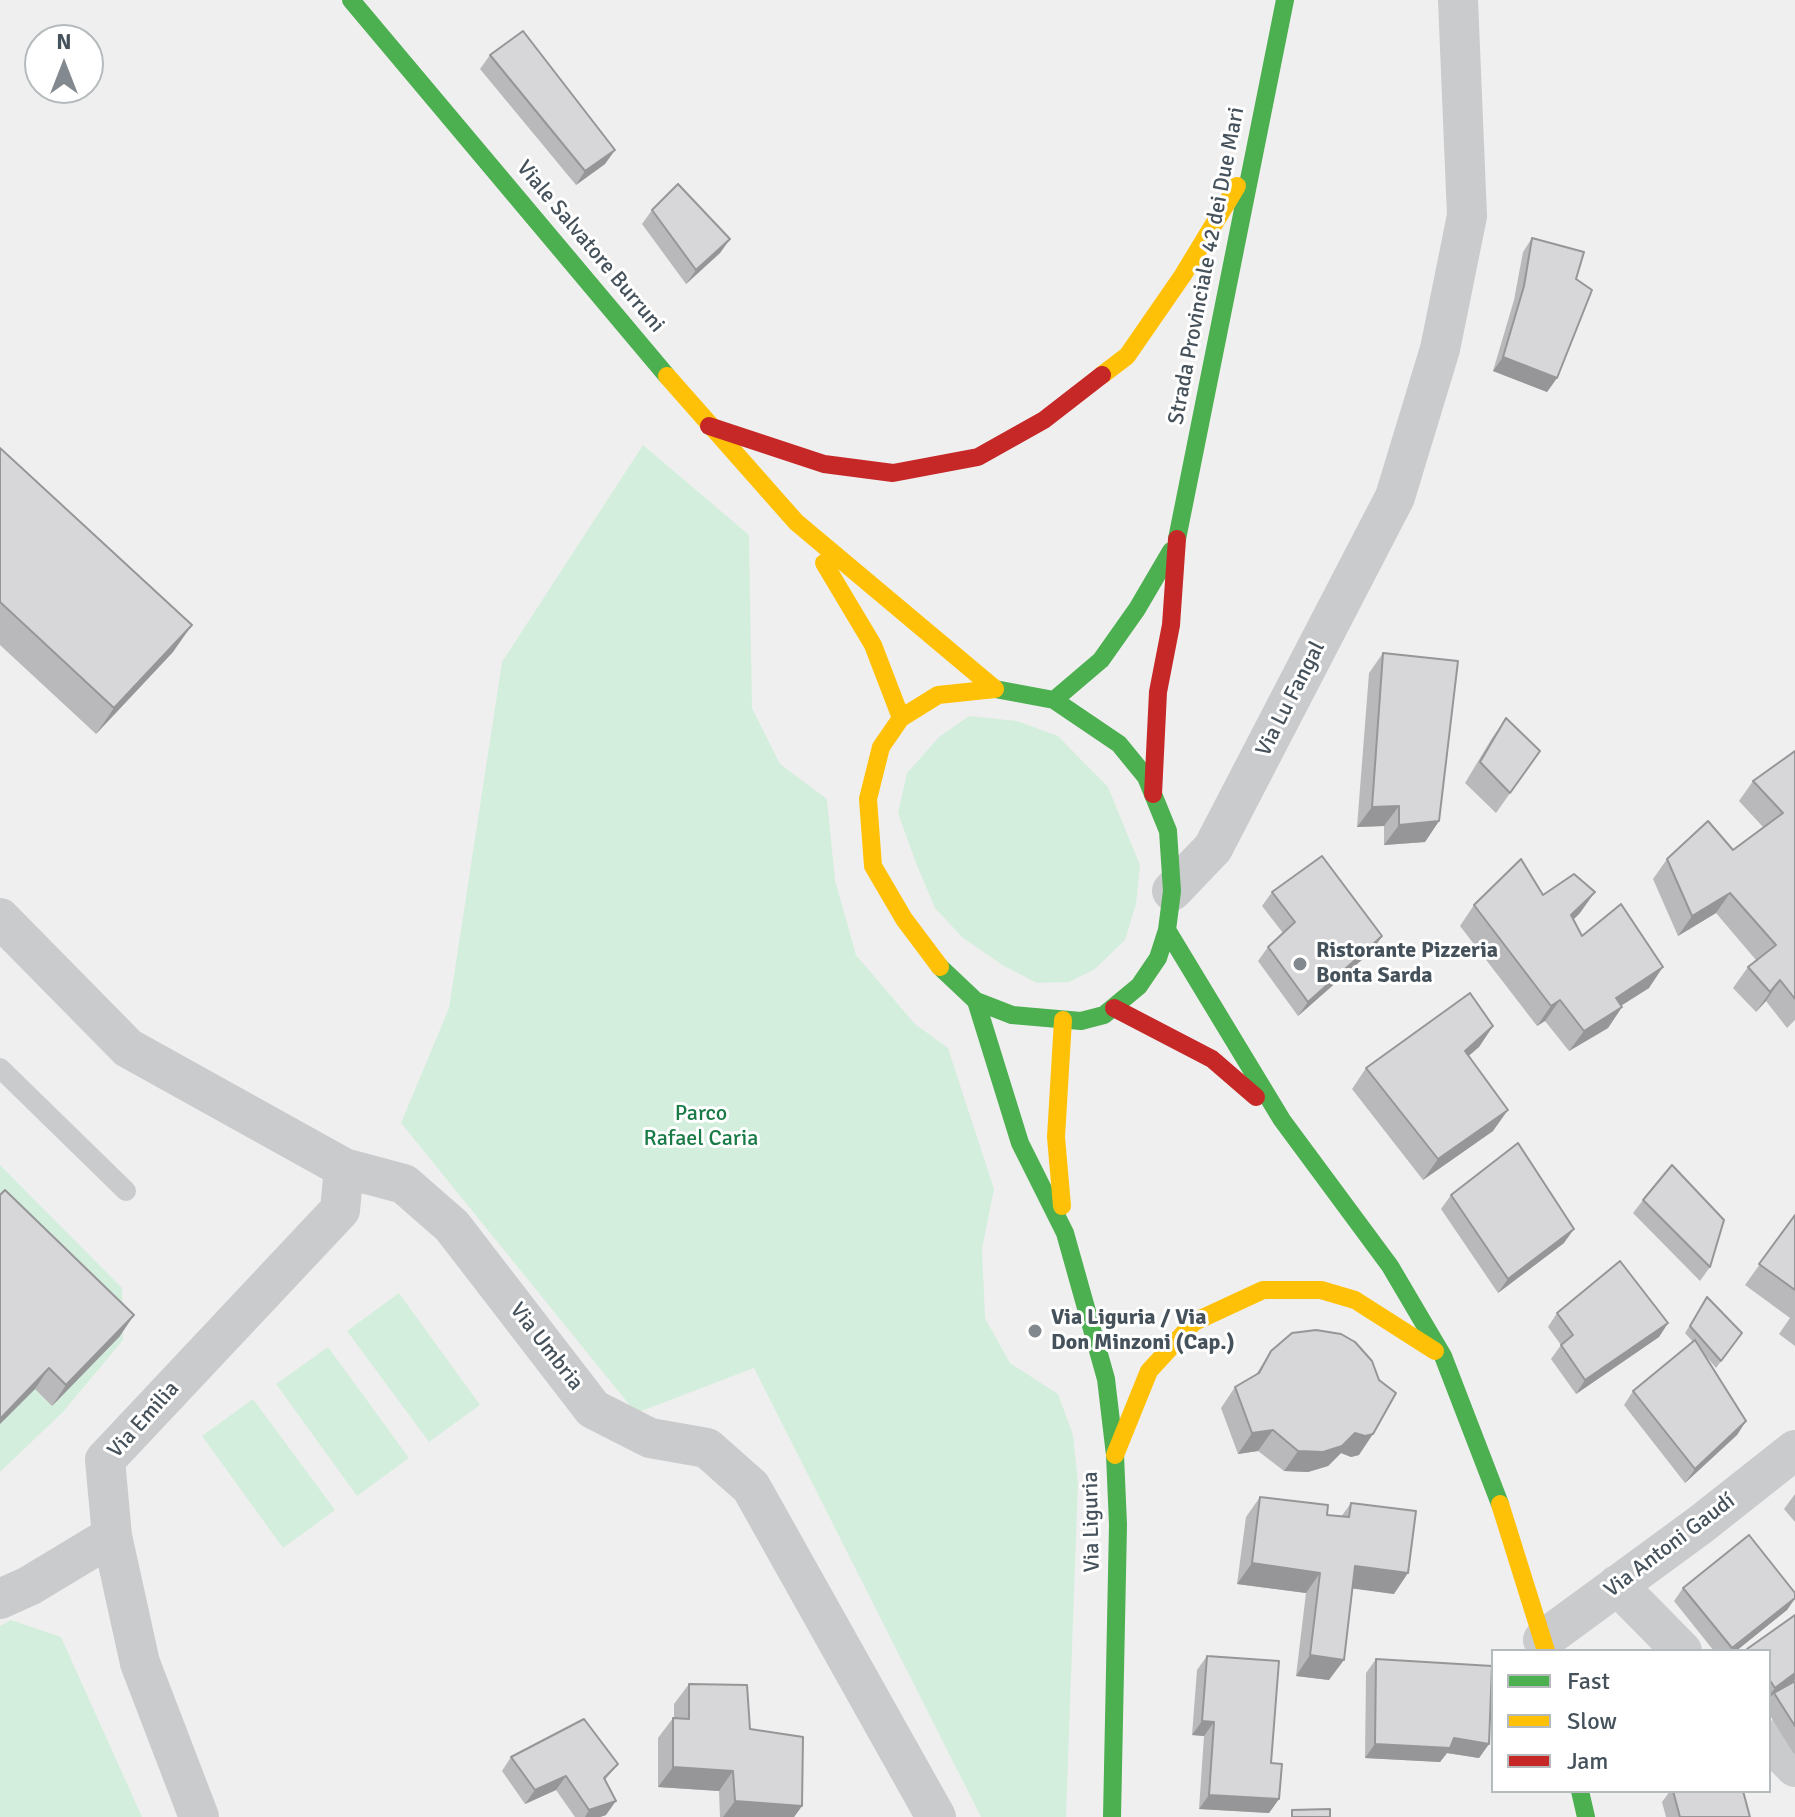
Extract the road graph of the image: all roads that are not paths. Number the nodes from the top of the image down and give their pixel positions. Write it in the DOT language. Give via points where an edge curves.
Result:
graph roads {
  1 [pos="351,0"];
  2 [pos="1285,0"];
  3 [pos="1458,0"];
  4 [pos="1253,160"];
  5 [pos="709,426"];
  6 [pos="796,522"];
  7 [pos="1176,542"];
  8 [pos="995,689"];
  9 [pos="1054,700"];
  10 [pos="901,718"];
  11 [pos="1153,794"];
  12 [pos="1172,891"];
  13 [pos="0,918"];
  14 [pos="1167,930"];
  15 [pos="976,1001"];
  16 [pos="1114,1008"];
  17 [pos="1063,1020"];
  18 [pos="0,1068"];
  19 [pos="1282,1120"];
  20 [pos="344,1168"];
  21 [pos="126,1191"];
  22 [pos="1065,1233"];
  23 [pos="1443,1356"];
  24 [pos="1795,1450"];
  25 [pos="1115,1455"];
  26 [pos="112,1536"];
  27 [pos="1617,1585"];
  28 [pos="0,1599"];
  29 [pos="1544,1645"];
  30 [pos="1680,1649"];
  31 [pos="1771,1742"];
  32 [pos="1795,1767"];
  33 [pos="1580,1793"];
  34 [pos="199,1817"];
  35 [pos="936,1817"];
  36 [pos="1112,1817"];
  37 [pos="1586,1817"];
  1 -- 5 [label="main road, Viale Salvatore Burruni"];
  2 -- 4 [label="main road, Strada Provinciale 42 dei Due Mari"];
  3 -- 12 [label="street, Via Lu Fangal" via="1467,216 1440,349 1395,497 1213,848"];
  4 -- 5 [label="main road" via="1127,356 1044,420 978,457 893,473 824,464"];
  4 -- 7 [label="main road, Strada Provinciale 42 dei Due Mari"];
  5 -- 6 [label="main road, Viale Salvatore Burruni"];
  6 -- 8 [label="main road, Viale Salvatore Burruni"];
  6 -- 10 [label="main road, Viale Salvatore Burruni" via="873,645"];
  7 -- 9 [label="main road, Strada Provinciale 42 dei Due Mari" via="1101,660"];
  7 -- 11 [label="main road, Strada Provinciale 42 dei Due Mari" via="1171,625 1158,692"];
  8 -- 9 [label="main road"];
  8 -- 10 [label="main road" via="938,695"];
  9 -- 11 [label="main road" via="1119,744"];
  10 -- 15 [label="main road" via="881,747 868,799 873,866 935,963"];
  11 -- 12 [label="main road" via="1168,831"];
  12 -- 14 [label="main road"];
  13 -- 20 [label="street, Via Umbria" via="128,1048"];
  14 -- 16 [label="main road" via="1158,958 1139,986"];
  14 -- 19 [label="main road"];
  15 -- 17 [label="main road" via="1012,1015"];
  15 -- 22 [label="main road, Via Liguria" via="1020,1143"];
  16 -- 17 [label="main road" via="1081,1021"];
  16 -- 19 [label="main road" via="1212,1059"];
  17 -- 22 [label="main road, Via Liguria" via="1056,1137"];
  18 -- 21 [label="lane"];
  19 -- 23 [label="main road" via="1390,1266"];
  20 -- 26 [label="street, Via Emilia" via="340,1210 105,1460"];
  20 -- 35 [label="street, Via Umbria" via="404,1184 452,1226 593,1409 650,1438 707,1448 751,1487"];
  22 -- 25 [label="main road, Via Liguria" via="1106,1379"];
  23 -- 25 [label="main road" via="1355,1300 1321,1290 1263,1290 1194,1322 1149,1371"];
  23 -- 29 [label="main road" via="1492,1478"];
  24 -- 27 [label="street, Via Antoni Gaudí"];
  25 -- 36 [label="main road, Via Liguria"];
  26 -- 28 [label="street"];
  26 -- 34 [label="street, Via Emilia" via="140,1663"];
  27 -- 29 [label="street, Via Antoni Gaudí"];
  27 -- 30 [label="street"];
  31 -- 32 [label="street"];
  33 -- 37 [label="main road"];
}
